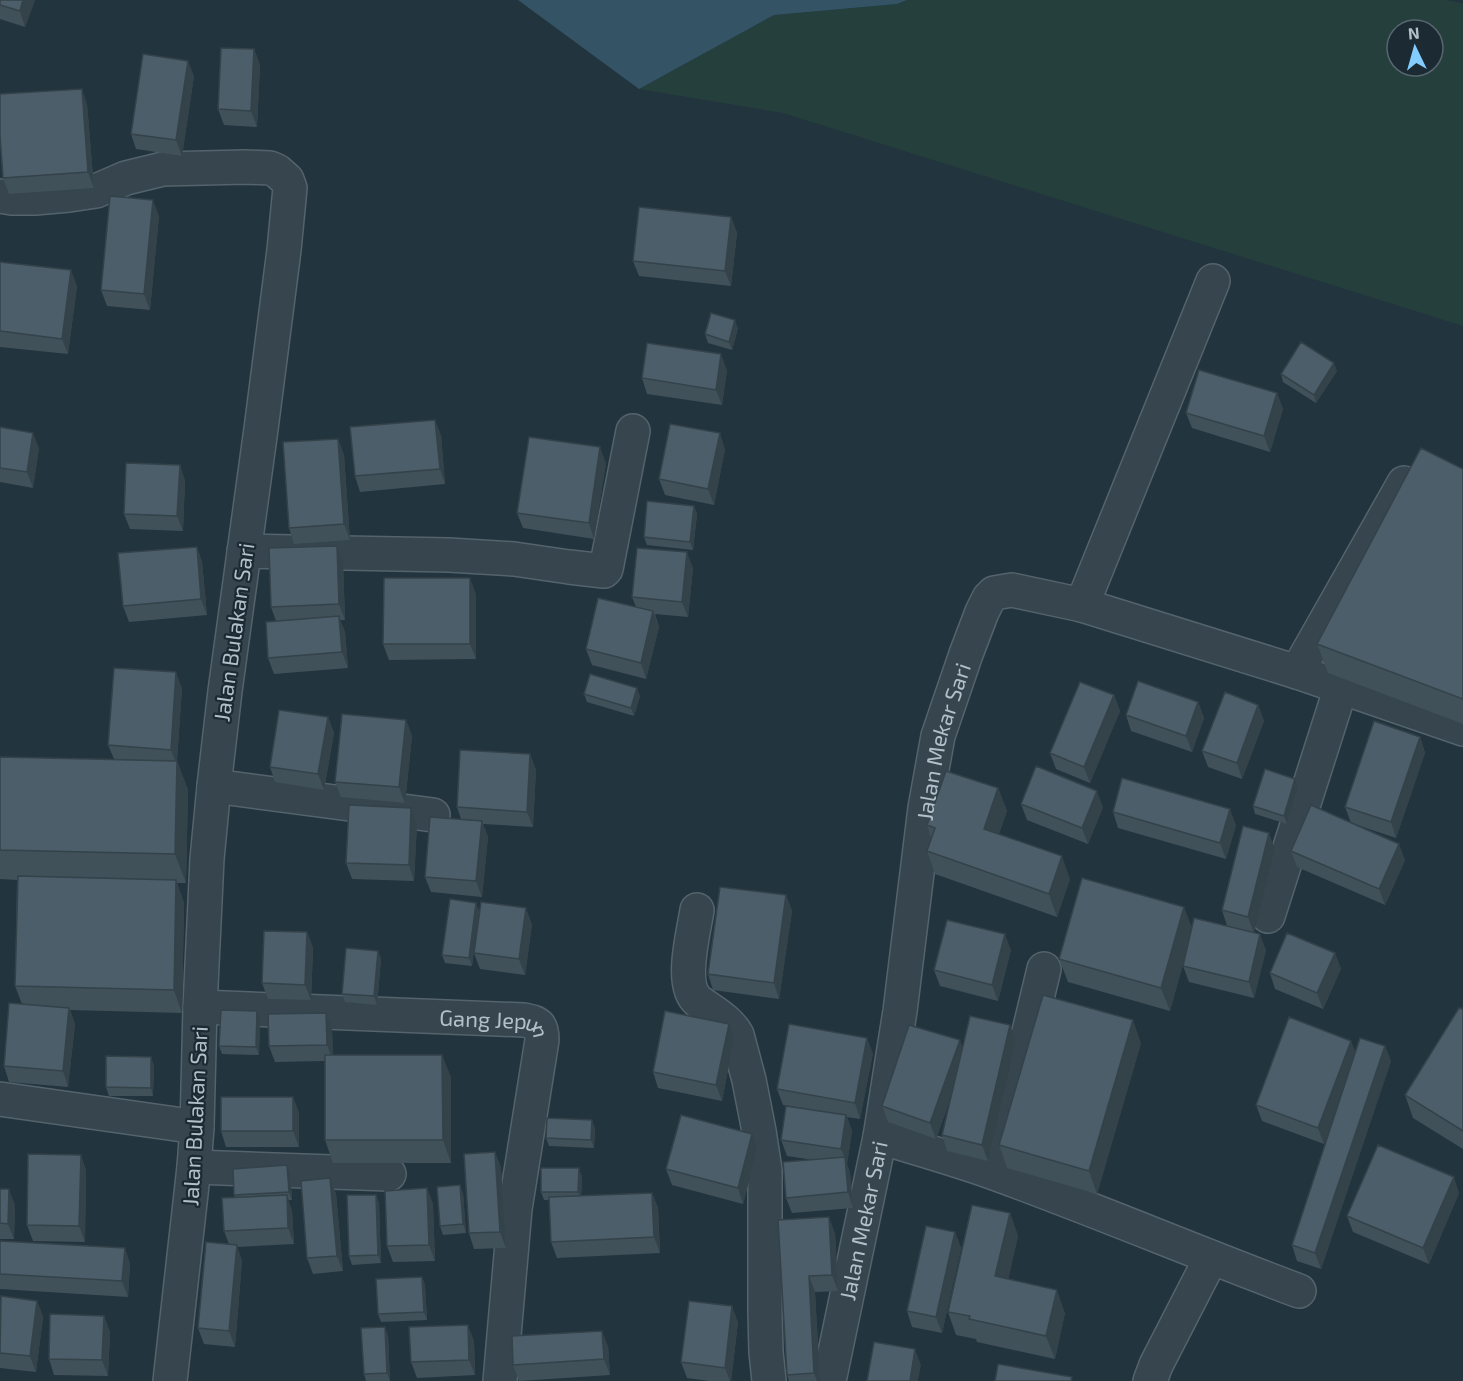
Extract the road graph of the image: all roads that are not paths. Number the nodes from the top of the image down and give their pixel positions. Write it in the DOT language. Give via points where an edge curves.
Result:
graph roads {
  1 [pos="0,196"];
  2 [pos="1214,281"];
  3 [pos="633,431"];
  4 [pos="1413,466"];
  5 [pos="244,551"];
  6 [pos="1082,605"];
  7 [pos="1297,672"];
  8 [pos="1341,687"];
  9 [pos="1463,729"];
  10 [pos="214,786"];
  11 [pos="433,815"];
  12 [pos="697,910"];
  13 [pos="1268,916"];
  14 [pos="1044,969"];
  15 [pos="200,1007"];
  16 [pos="0,1100"];
  17 [pos="197,1127"];
  18 [pos="880,1137"];
  19 [pos="194,1167"];
  20 [pos="994,1173"];
  21 [pos="389,1174"];
  22 [pos="1210,1258"];
  23 [pos="1299,1291"];
  24 [pos="170,1381"];
  25 [pos="500,1381"];
  26 [pos="769,1381"];
  27 [pos="828,1381"];
  28 [pos="1150,1381"];
  1 -- 5 [label="street, Jalan Bulakan Sari" via="78,194 163,169 260,167 277,171 287,180 290,196 284,250"];
  2 -- 6 [label="street"];
  3 -- 5 [label="street" via="604,571 449,555"];
  4 -- 7 [label="street"];
  5 -- 10 [label="street, Jalan Bulakan Sari"];
  6 -- 7 [label="street, Jalan Mekar Sari"];
  6 -- 18 [label="street, Jalan Mekar Sari" via="1012,590 994,593 966,654 931,769"];
  7 -- 8 [label="street, Jalan Mekar Sari"];
  8 -- 9 [label="street, Jalan Mekar Sari"];
  8 -- 13 [label="street"];
  10 -- 11 [label="street"];
  10 -- 15 [label="street, Jalan Bulakan Sari"];
  12 -- 26 [label="street" via="690,954 690,988 694,997 737,1035 763,1152"];
  14 -- 20 [label="street"];
  15 -- 17 [label="street, Jalan Bulakan Sari"];
  15 -- 25 [label="street, Gang Jepun" via="524,1020 539,1025 542,1040 515,1209"];
  16 -- 17 [label="street"];
  17 -- 19 [label="street, Jalan Bulakan Sari"];
  18 -- 20 [label="street"];
  18 -- 27 [label="street, Jalan Mekar Sari"];
  19 -- 21 [label="street"];
  19 -- 24 [label="street, Jalan Bulakan Sari"];
  20 -- 22 [label="street"];
  22 -- 23 [label="street"];
  22 -- 28 [label="street"];
}
